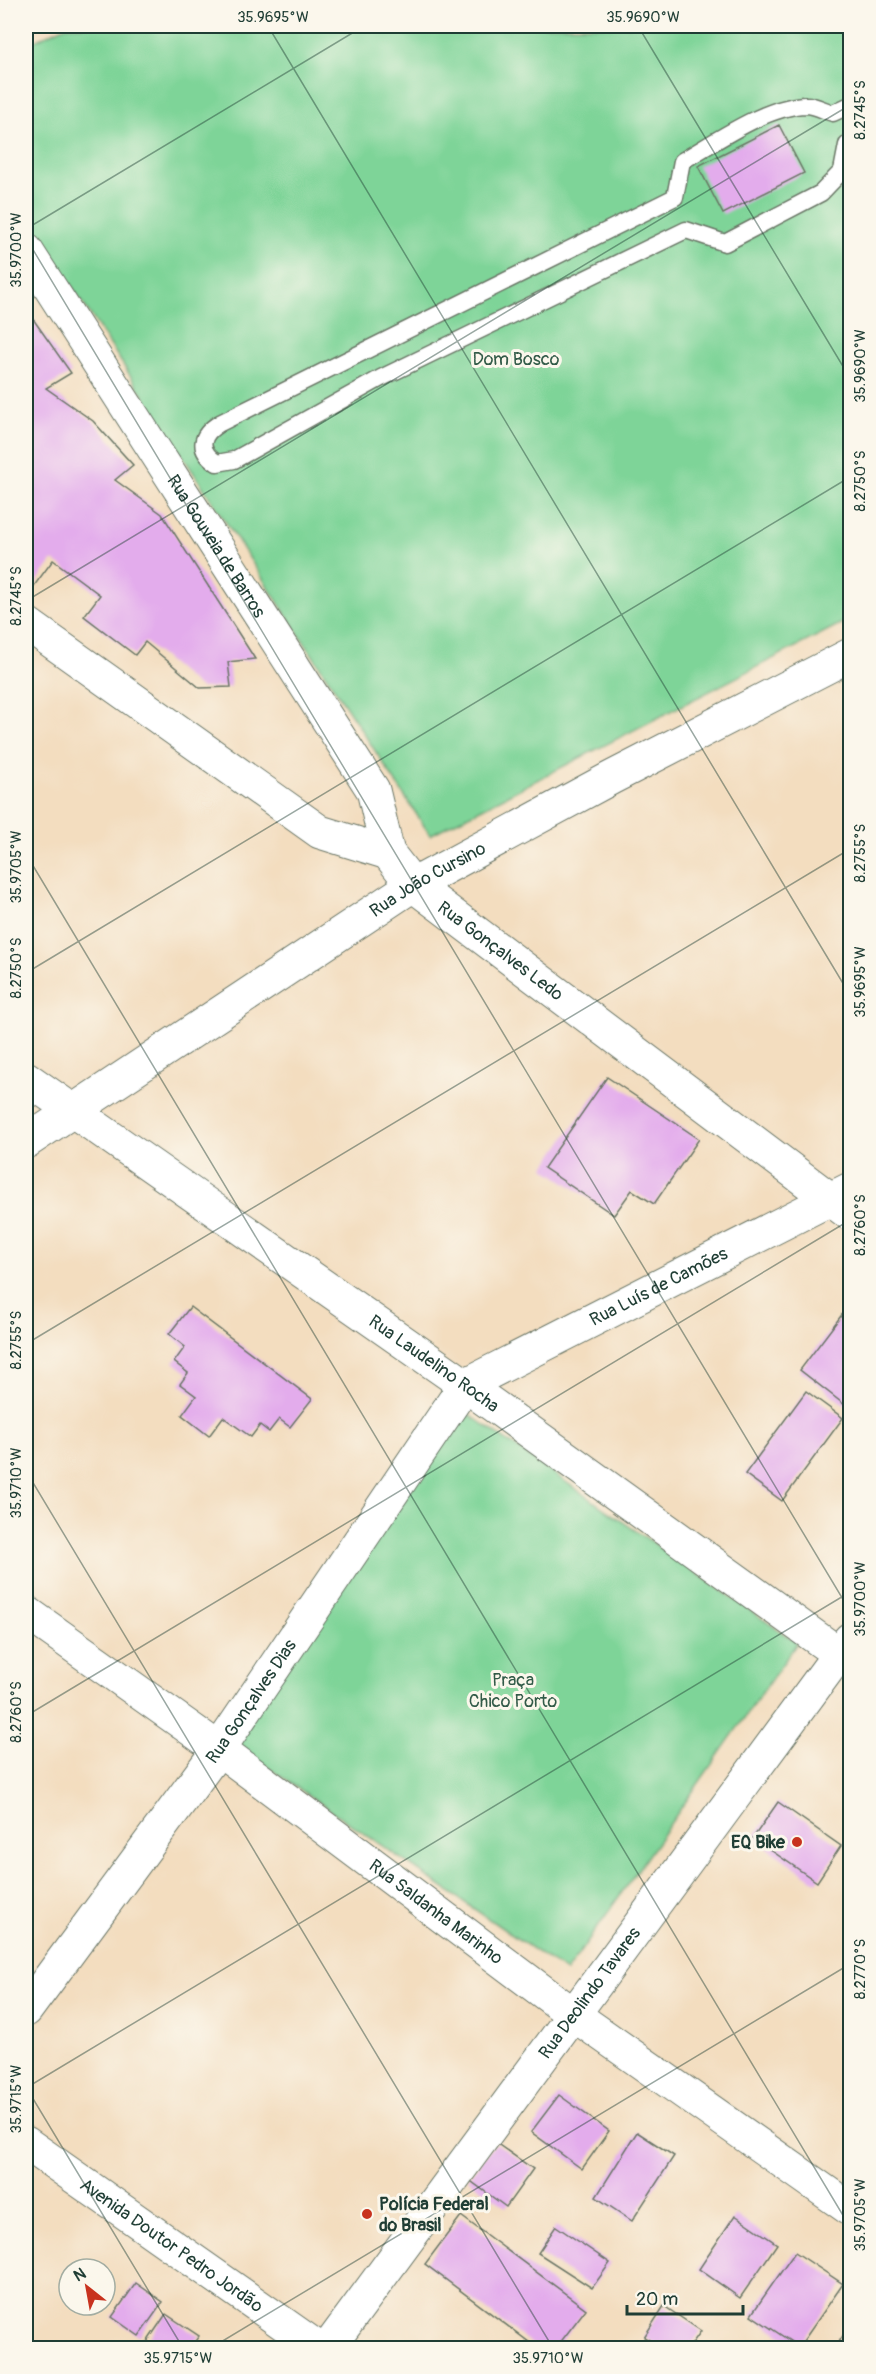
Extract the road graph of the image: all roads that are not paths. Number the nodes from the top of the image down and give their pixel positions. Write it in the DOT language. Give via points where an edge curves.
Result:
graph roads {
  1 [pos="850,105"];
  2 [pos="850,143"];
  3 [pos="26,250"];
  4 [pos="26,623"];
  5 [pos="850,655"];
  6 [pos="388,853"];
  7 [pos="413,885"];
  8 [pos="26,1078"];
  9 [pos="70,1111"];
  10 [pos="26,1142"];
  11 [pos="844,1200"];
  12 [pos="465,1385"];
  13 [pos="26,1612"];
  14 [pos="847,1651"];
  15 [pos="219,1749"];
  16 [pos="26,2010"];
  17 [pos="574,2015"];
  18 [pos="26,2143"];
  19 [pos="850,2209"];
  20 [pos="318,2349"];
  21 [pos="328,2349"];
  1 -- 2 [label="lane" via="833,113 808,105 775,111 732,132 682,161 675,197 220,423 202,439 202,449 217,463 234,460 381,378 686,230 724,243 821,193 842,171"];
  3 -- 6 [label="street, Rua Gouveia de Barros" via="373,790"];
  4 -- 6 [label="street" via="320,832"];
  5 -- 7 [label="street, Rua João Cursino"];
  6 -- 7 [label="street, Rua Gonçalves Ledo"];
  7 -- 9 [label="street, Rua João Cursino"];
  7 -- 11 [label="street, Rua Gonçalves Ledo"];
  8 -- 9 [label="street, Rua Laudelino Rocha"];
  9 -- 10 [label="street, Rua João Cursino"];
  9 -- 12 [label="street, Rua Laudelino Rocha"];
  11 -- 12 [label="street, Rua Luís de Camões"];
  12 -- 14 [label="street, Rua Laudelino Rocha"];
  12 -- 15 [label="street, Rua Gonçalves Dias"];
  13 -- 15 [label="street, Rua Saldanha Marinho"];
  14 -- 17 [label="street, Rua Deolindo Tavares"];
  15 -- 16 [label="street, Rua Gonçalves Dias"];
  15 -- 17 [label="street, Rua Saldanha Marinho"];
  17 -- 19 [label="street, Rua Saldanha Marinho"];
  17 -- 21 [label="street, Rua Deolindo Tavares"];
  18 -- 20 [label="street, Avenida Doutor Pedro Jordão"];
}
